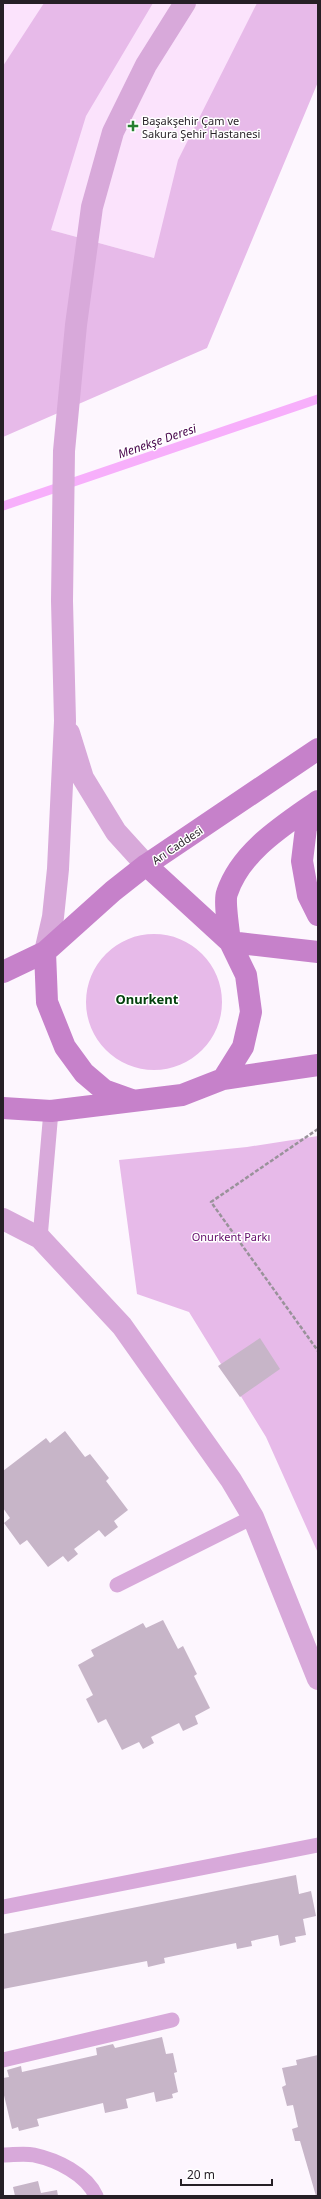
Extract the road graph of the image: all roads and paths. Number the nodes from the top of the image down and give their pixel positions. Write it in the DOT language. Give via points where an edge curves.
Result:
graph roads {
  1 [pos="185,3"];
  2 [pos="65,721"];
  3 [pos="318,749"];
  4 [pos="318,802"];
  5 [pos="146,865"];
  6 [pos="318,915"];
  7 [pos="230,942"];
  8 [pos="45,952"];
  9 [pos="318,952"];
  10 [pos="3,972"];
  11 [pos="318,1065"];
  12 [pos="223,1079"];
  13 [pos="137,1101"];
  14 [pos="3,1108"];
  15 [pos="51,1111"];
  16 [pos="318,1129"];
  17 [pos="3,1219"];
  18 [pos="40,1238"];
  19 [pos="318,1352"];
  20 [pos="253,1517"];
  21 [pos="117,1585"];
  22 [pos="318,1680"];
  23 [pos="318,1844"];
  24 [pos="3,1907"];
  25 [pos="172,2020"];
  26 [pos="3,2060"];
  27 [pos="3,2155"];
  28 [pos="96,2196"];
  1 -- 2 [label="street" via="146,65 113,132 92,207 76,325 64,451 62,601"];
  2 -- 5 [label="street" via="83,778 116,832"];
  2 -- 8 [label="street" via="58,869 53,917"];
  3 -- 5 [label="main road, Arı Caddesi"];
  4 -- 6 [label="main road" via="306,828 302,861 308,895"];
  4 -- 7 [label="main road" via="266,839 242,864 226,894"];
  5 -- 7 [label="main road"];
  5 -- 8 [label="main road, Arı Caddesi"];
  7 -- 9 [label="main road"];
  7 -- 12 [label="main road" via="246,975 251,1012 242,1047"];
  8 -- 10 [label="main road, Arı Caddesi"];
  8 -- 13 [label="main road" via="47,1002 65,1047 84,1073 104,1090"];
  11 -- 12 [label="main road"];
  12 -- 13 [label="main road" via="182,1095"];
  13 -- 15 [label="main road"];
  14 -- 15 [label="main road"];
  15 -- 18 [label="lane"];
  16 -- 19 [label="path" via="211,1202"];
  17 -- 18 [label="street"];
  18 -- 20 [label="street" via="122,1326 231,1480"];
  20 -- 21 [label="lane"];
  20 -- 22 [label="street"];
  23 -- 24 [label="lane"];
  25 -- 26 [label="lane"];
  27 -- 28 [label="lane" via="34,2155 71,2169"];
}
